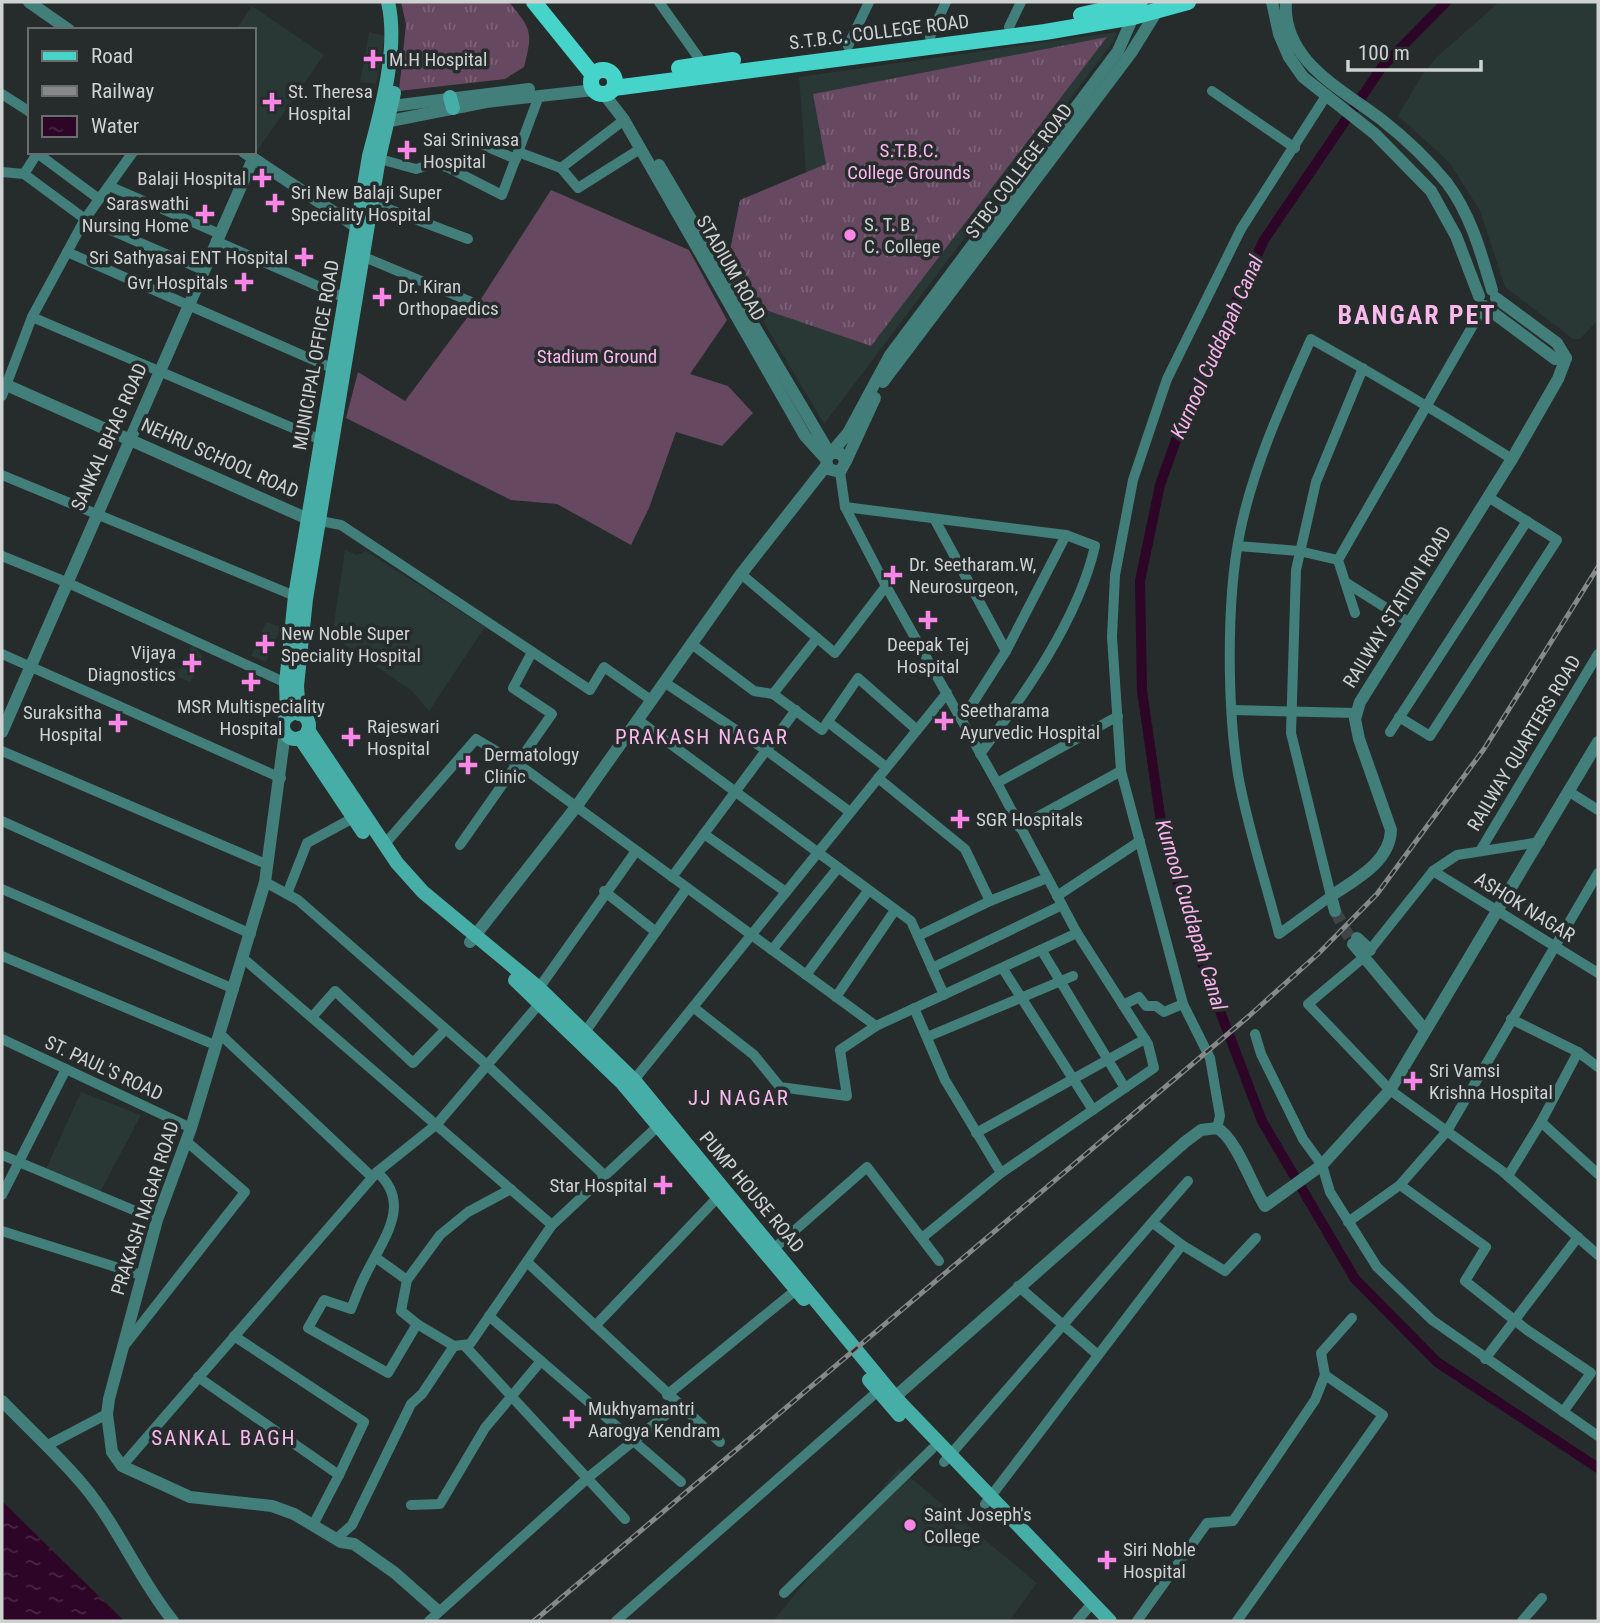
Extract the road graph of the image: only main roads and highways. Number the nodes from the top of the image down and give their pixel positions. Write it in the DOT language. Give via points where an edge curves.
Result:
graph roads {
  1 [pos="388,2"];
  2 [pos="398,2"];
  3 [pos="534,2"];
  4 [pos="546,2"];
  5 [pos="1188,2"];
  6 [pos="1095,7"];
  7 [pos="1136,7"];
  8 [pos="603,84"];
  9 [pos="386,112"];
  10 [pos="368,201"];
  11 [pos="314,520"];
  12 [pos="293,715"];
  13 [pos="304,734"];
  14 [pos="473,939"];
  15 [pos="539,995"];
  16 [pos="771,1251"];
  17 [pos="887,1397"];
  18 [pos="947,1459"];
  19 [pos="987,1501"];
  20 [pos="1101,1621"];
  21 [pos="1110,1621"];
  1 -- 9 [label="main road, MUNICIPAL OFFICE ROAD" via="392,17"];
  2 -- 9 [label="main road, MUNICIPAL OFFICE ROAD" via="401,18"];
  3 -- 8 [label="main road"];
  4 -- 8 [label="main road"];
  5 -- 7 [label="main road, S.T.B.C. COLLEGE ROAD" via="1157,11"];
  6 -- 7 [label="main road, S.T.B.C. COLLEGE ROAD"];
  6 -- 8 [label="main road, S.T.B.C. COLLEGE ROAD" via="1009,27 703,64"];
  7 -- 8 [label="main road, S.T.B.C. COLLEGE ROAD" via="1045,32"];
  9 -- 10 [label="main road, MUNICIPAL OFFICE ROAD"];
  10 -- 11 [label="main road, MUNICIPAL OFFICE ROAD" via="364,257"];
  10 -- 11 [label="main road, MUNICIPAL OFFICE ROAD" via="358,228 345,298 321,440"];
  11 -- 12 [label="main road, MUNICIPAL OFFICE ROAD"];
  11 -- 12 [label="main road, MUNICIPAL OFFICE ROAD" via="295,596 285,683"];
  12 -- 13 [label="main road" via="306,718"];
  12 -- 13 [label="main road" via="284,724 285,732 292,738"];
  13 -- 14 [label="main road" via="384,845 423,892"];
  13 -- 14 [label="main road" via="353,818 418,900"];
  14 -- 15 [label="main road"];
  15 -- 16 [label="main road"];
  15 -- 16 [label="main road, PUMP HOUSE ROAD" via="634,1080"];
  16 -- 17 [label="main road, PUMP HOUSE ROAD"];
  16 -- 17 [label="main road" via="796,1290"];
  17 -- 18 [label="main road, PUMP HOUSE ROAD"];
  17 -- 18 [label="main road" via="932,1449"];
  18 -- 19 [label="main road"];
  19 -- 20 [label="main road"];
  19 -- 21 [label="main road"];
}
